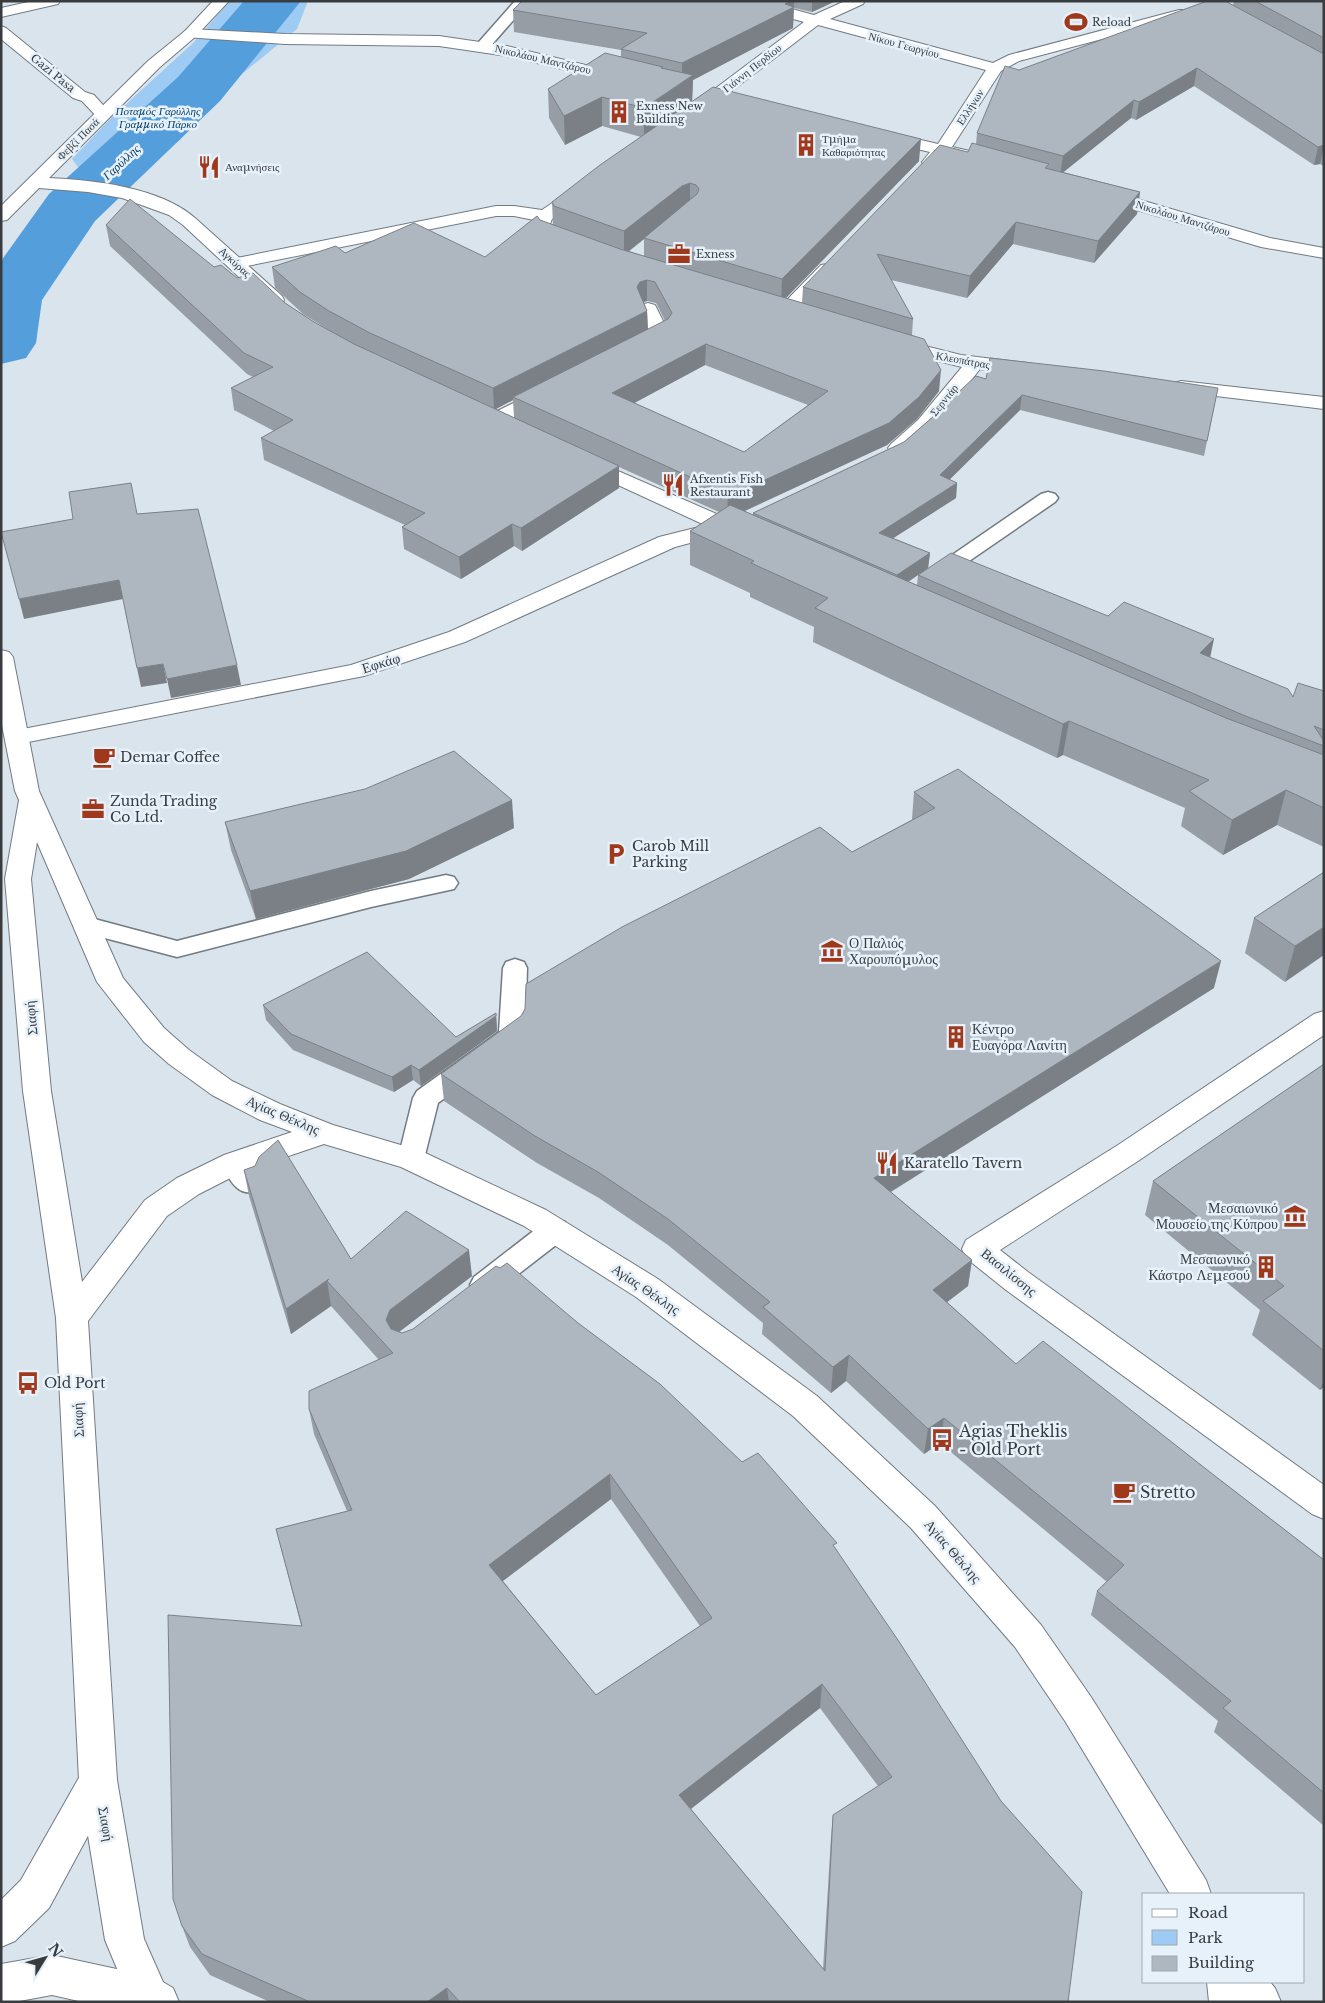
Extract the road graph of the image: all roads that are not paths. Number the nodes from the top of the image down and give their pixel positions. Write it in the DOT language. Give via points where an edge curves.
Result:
graph roads {
  1 [pos="53,1"];
  2 [pos="222,1"];
  3 [pos="523,1"];
  4 [pos="744,1"];
  5 [pos="858,1"];
  6 [pos="1197,10"];
  7 [pos="1,13"];
  8 [pos="814,21"];
  9 [pos="1,32"];
  10 [pos="190,34"];
  11 [pos="483,46"];
  12 [pos="995,68"];
  13 [pos="637,82"];
  14 [pos="693,95"];
  15 [pos="712,100"];
  16 [pos="730,104"];
  17 [pos="104,114"];
  18 [pos="680,122"];
  19 [pos="864,132"];
  20 [pos="943,149"];
  21 [pos="989,162"];
  22 [pos="916,177"];
  23 [pos="34,183"];
  24 [pos="593,183"];
  25 [pos="1091,191"];
  26 [pos="1,216"];
  27 [pos="545,216"];
  28 [pos="582,248"];
  29 [pos="1324,253"];
  30 [pos="841,255"];
  31 [pos="237,263"];
  32 [pos="648,310"];
  33 [pos="289,313"];
  34 [pos="808,318"];
  35 [pos="882,340"];
  36 [pos="616,357"];
  37 [pos="974,364"];
  38 [pos="1042,371"];
  39 [pos="564,384"];
  40 [pos="1158,384"];
  41 [pos="1324,402"];
  42 [pos="519,431"];
  43 [pos="568,454"];
  44 [pos="877,459"];
  45 [pos="1048,498"];
  46 [pos="750,519"];
  47 [pos="725,526"];
  48 [pos="761,542"];
  49 [pos="918,587"];
  50 [pos="1,657"];
  51 [pos="18,737"];
  52 [pos="31,800"];
  53 [pos="446,883"];
  54 [pos="87,925"];
  55 [pos="515,968"];
  56 [pos="1324,1021"];
  57 [pos="324,1133"];
  58 [pos="411,1159"];
  59 [pos="555,1230"];
  60 [pos="466,1299"];
  61 [pos="72,1318"];
  62 [pos="1324,1504"];
  63 [pos="98,1780"];
  64 [pos="1191,1893"];
  65 [pos="1,1927"];
  66 [pos="1227,1983"];
  67 [pos="1245,1983"];
  68 [pos="1,1984"];
  69 [pos="154,1999"];
  70 [pos="1229,2002"];
  71 [pos="1261,2002"];
  1 -- 7 [label="street"];
  2 -- 10 [label="street, Φεβζί Πασά"];
  3 -- 11 [label="lane"];
  4 -- 8 [label="street, Νίκου Γεωργίου"];
  5 -- 8 [label="street"];
  6 -- 12 [label="street" via="1014,58"];
  8 -- 12 [label="street, Νίκου Γεωργίου"];
  8 -- 15 [label="street, Γιάννη Περδίου"];
  9 -- 17 [label="street, Gazi Pasa" via="88,98"];
  10 -- 11 [label="street, Νικολάου Μαντζάρου" via="439,41"];
  10 -- 17 [label="street, Φεβζί Πασά" via="154,64"];
  11 -- 13 [label="street, Νικολάου Μαντζάρου"];
  12 -- 20 [label="street, Ελλήνων"];
  14 -- 15 [label="street"];
  15 -- 16 [label="street"];
  15 -- 18 [label="street, Γιάννη Περδίου"];
  17 -- 23 [label="street, Φεβζί Πασά"];
  19 -- 20 [label="street"];
  20 -- 21 [label="street"];
  20 -- 22 [label="street, Ελλήνων"];
  23 -- 26 [label="street, Φεβζί Πασά"];
  23 -- 31 [label="street, Αγκύρας" via="114,191 147,200 176,212"];
  24 -- 27 [label="street"];
  25 -- 29 [label="street, Νικολάου Μαντζάρου" via="1267,243"];
  27 -- 28 [label="street" via="541,224 547,235"];
  27 -- 31 [label="street" via="496,211"];
  30 -- 34 [label="street" via="778,308"];
  31 -- 33 [label="street, Αγκύρας"];
  32 -- 36 [label="street" via="660,335"];
  35 -- 37 [label="street, Κλεοπάτρας"];
  37 -- 38 [label="street, Κλεοπάτρας"];
  37 -- 44 [label="street, Σερντάρ" via="925,424 895,451"];
  39 -- 42 [label="street" via="485,416"];
  40 -- 41 [label="street"];
  43 -- 47 [label="street"];
  45 -- 49 [label="lane"];
  46 -- 47 [label="street"];
  47 -- 48 [label="street"];
  47 -- 51 [label="street, Εφκάφ" via="667,542 458,636 356,671"];
  50 -- 51 [label="street"];
  51 -- 52 [label="street"];
  52 -- 54 [label="street, Αγίας Θέκλης"];
  52 -- 61 [label="street, Σιαφή" via="18,879 37,1091"];
  53 -- 54 [label="lane" via="177,949"];
  54 -- 57 [label="street, Αγίας Θέκλης" via="111,982 154,1035 178,1057 222,1088 270,1112"];
  55 -- 58 [label="lane" via="512,1036 426,1098"];
  56 -- 62 [label="street, Βασιλίσσης" via="1128,1153 977,1249"];
  57 -- 58 [label="street, Αγίας Θέκλης"];
  57 -- 61 [label="street" via="241,1174 188,1186 156,1208"];
  58 -- 59 [label="street, Αγίας Θέκλης"];
  59 -- 60 [label="lane"];
  59 -- 64 [label="street, Αγίας Θέκλης" via="648,1288 806,1406 923,1517 1028,1636"];
  61 -- 63 [label="street, Σιαφή"];
  63 -- 65 [label="street" via="35,1894"];
  63 -- 69 [label="street, Σιαφή" via="125,1940"];
  66 -- 70 [label="street"];
  67 -- 71 [label="street"];
  68 -- 69 [label="street" via="52,1975"];
}
